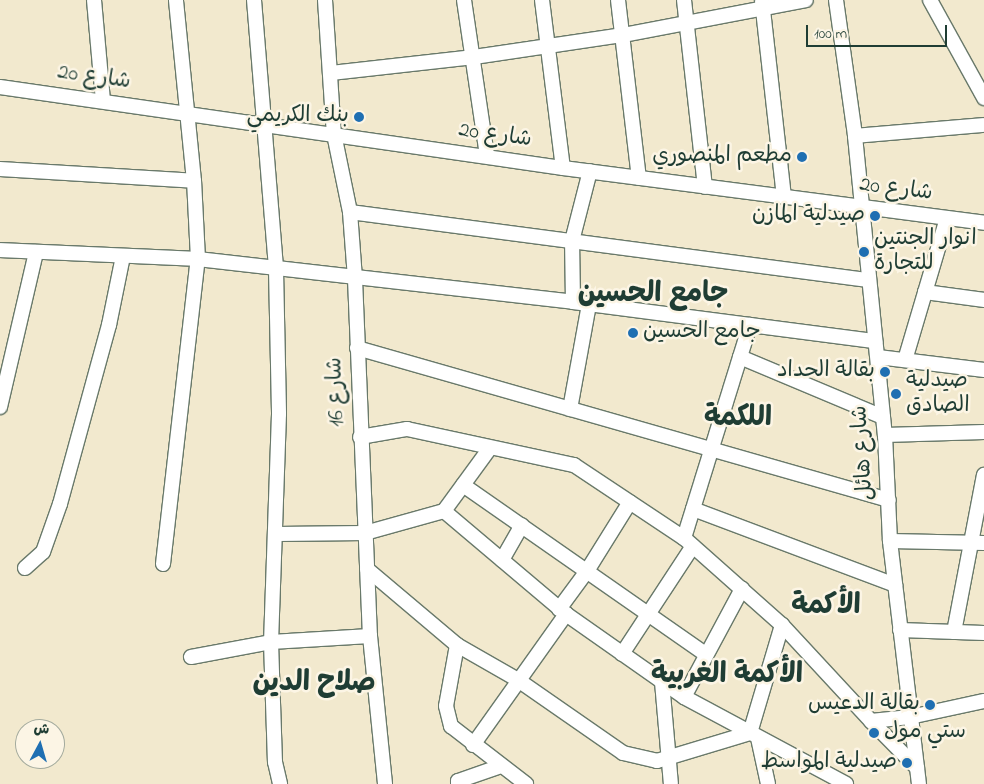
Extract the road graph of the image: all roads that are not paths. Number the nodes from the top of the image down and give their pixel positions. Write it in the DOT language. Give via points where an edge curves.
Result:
graph roads {
  1 [pos="94,0"];
  2 [pos="176,0"];
  3 [pos="254,0"];
  4 [pos="325,0"];
  5 [pos="464,0"];
  6 [pos="542,0"];
  7 [pos="618,0"];
  8 [pos="684,0"];
  9 [pos="806,0"];
  10 [pos="836,0"];
  11 [pos="930,0"];
  12 [pos="763,4"];
  13 [pos="688,23"];
  14 [pos="622,35"];
  15 [pos="549,46"];
  16 [pos="474,57"];
  17 [pos="331,74"];
  18 [pos="0,87"];
  19 [pos="984,98"];
  20 [pos="103,100"];
  21 [pos="186,112"];
  22 [pos="264,124"];
  23 [pos="984,126"];
  24 [pos="334,134"];
  25 [pos="855,136"];
  26 [pos="487,156"];
  27 [pos="0,168"];
  28 [pos="563,168"];
  29 [pos="590,172"];
  30 [pos="639,178"];
  31 [pos="194,181"];
  32 [pos="705,187"];
  33 [pos="784,197"];
  34 [pos="860,207"];
  35 [pos="350,212"];
  36 [pos="947,218"];
  37 [pos="984,223"];
  38 [pos="572,241"];
  39 [pos="0,250"];
  40 [pos="36,252"];
  41 [pos="123,256"];
  42 [pos="198,259"];
  43 [pos="276,269"];
  44 [pos="355,279"];
  45 [pos="867,280"];
  46 [pos="925,292"];
  47 [pos="984,300"];
  48 [pos="573,302"];
  49 [pos="589,304"];
  50 [pos="750,325"];
  51 [pos="875,341"];
  52 [pos="357,348"];
  53 [pos="878,357"];
  54 [pos="740,358"];
  55 [pos="905,360"];
  56 [pos="984,370"];
  57 [pos="0,407"];
  58 [pos="570,409"];
  59 [pos="884,417"];
  60 [pos="984,432"];
  61 [pos="885,435"];
  62 [pos="360,437"];
  63 [pos="490,448"];
  64 [pos="712,450"];
  65 [pos="984,475"];
  66 [pos="463,485"];
  67 [pos="889,500"];
  68 [pos="630,502"];
  69 [pos="693,509"];
  70 [pos="444,511"];
  71 [pos="522,526"];
  72 [pos="365,533"];
  73 [pos="277,534"];
  74 [pos="890,541"];
  75 [pos="689,542"];
  76 [pos="969,543"];
  77 [pos="984,543"];
  78 [pos="502,560"];
  79 [pos="163,564"];
  80 [pos="25,568"];
  81 [pos="367,569"];
  82 [pos="587,571"];
  83 [pos="895,586"];
  84 [pos="742,589"];
  85 [pos="563,612"];
  86 [pos="649,614"];
  87 [pos="782,625"];
  88 [pos="900,630"];
  89 [pos="954,632"];
  90 [pos="984,633"];
  91 [pos="370,636"];
  92 [pos="271,642"];
  93 [pos="457,645"];
  94 [pos="622,654"];
  95 [pos="706,654"];
  96 [pos="191,657"];
  97 [pos="518,680"];
  98 [pos="662,682"];
  99 [pos="684,697"];
  100 [pos="984,701"];
  101 [pos="910,717"];
  102 [pos="871,721"];
  103 [pos="754,736"];
  104 [pos="473,745"];
  105 [pos="668,758"];
  106 [pos="501,766"];
  107 [pos="917,768"];
  108 [pos="454,783"];
  109 [pos="280,784"];
  110 [pos="386,784"];
  111 [pos="526,784"];
  112 [pos="671,784"];
  113 [pos="768,784"];
  114 [pos="846,784"];
  115 [pos="919,784"];
  1 -- 20 [label="street"];
  2 -- 21 [label="street"];
  3 -- 22 [label="street"];
  4 -- 17 [label="street, شارع 16"];
  5 -- 16 [label="street"];
  6 -- 15 [label="street"];
  7 -- 14 [label="street"];
  8 -- 13 [label="street"];
  9 -- 12 [label="street"];
  10 -- 25 [label="street, شارع هائل"];
  11 -- 19 [label="street"];
  12 -- 13 [label="street"];
  12 -- 33 [label="street"];
  13 -- 14 [label="street"];
  13 -- 32 [label="street"];
  14 -- 15 [label="street"];
  14 -- 30 [label="street"];
  15 -- 16 [label="street"];
  15 -- 28 [label="street"];
  16 -- 17 [label="street"];
  16 -- 26 [label="street"];
  17 -- 24 [label="street, شارع 16"];
  18 -- 20 [label="street, شارع 20"];
  20 -- 21 [label="street, شارع 20"];
  21 -- 22 [label="street, شارع 20"];
  21 -- 31 [label="street"];
  22 -- 24 [label="street, شارع 20"];
  22 -- 43 [label="street"];
  23 -- 25 [label="street"];
  24 -- 26 [label="street, شارع 20"];
  24 -- 35 [label="street, شارع 16"];
  25 -- 34 [label="street, شارع هائل"];
  26 -- 28 [label="street, شارع 20"];
  27 -- 31 [label="street"];
  28 -- 29 [label="street, شارع 20"];
  29 -- 30 [label="street, شارع 20"];
  29 -- 38 [label="street"];
  30 -- 32 [label="street, شارع 20"];
  31 -- 42 [label="street"];
  32 -- 33 [label="street, شارع 20"];
  33 -- 34 [label="street, شارع 20"];
  34 -- 36 [label="street, شارع 20"];
  34 -- 45 [label="street, شارع هائل"];
  35 -- 38 [label="street"];
  35 -- 44 [label="street, شارع 16"];
  36 -- 37 [label="street, شارع 20"];
  36 -- 46 [label="street"];
  38 -- 45 [label="street"];
  38 -- 48 [label="street"];
  39 -- 40 [label="street"];
  40 -- 41 [label="street"];
  40 -- 57 [label="street"];
  41 -- 42 [label="street"];
  41 -- 80 [label="street" via="109,325 60,504 43,552"];
  42 -- 43 [label="street"];
  42 -- 79 [label="street"];
  43 -- 44 [label="street"];
  43 -- 73 [label="street"];
  44 -- 48 [label="street"];
  44 -- 52 [label="street, شارع 16"];
  45 -- 51 [label="street, شارع هائل"];
  46 -- 47 [label="street"];
  46 -- 55 [label="street"];
  48 -- 49 [label="street"];
  49 -- 50 [label="street"];
  49 -- 58 [label="street"];
  50 -- 51 [label="street"];
  50 -- 54 [label="street"];
  51 -- 53 [label="street, شارع هائل"];
  52 -- 58 [label="street"];
  52 -- 62 [label="street, شارع 16"];
  53 -- 55 [label="street"];
  53 -- 59 [label="street, شارع هائل"];
  54 -- 59 [label="street"];
  54 -- 64 [label="street"];
  55 -- 56 [label="street"];
  58 -- 64 [label="street"];
  59 -- 61 [label="street, شارع هائل"];
  60 -- 61 [label="street"];
  61 -- 67 [label="street, شارع هائل"];
  62 -- 63 [label="street" via="407,429"];
  62 -- 72 [label="street, شارع 16"];
  63 -- 66 [label="street"];
  63 -- 68 [label="street" via="574,465"];
  64 -- 67 [label="street"];
  64 -- 69 [label="street"];
  65 -- 76 [label="street"];
  66 -- 70 [label="street"];
  66 -- 71 [label="street"];
  67 -- 74 [label="street, شارع هائل"];
  68 -- 75 [label="street"];
  68 -- 82 [label="street"];
  69 -- 75 [label="street"];
  69 -- 83 [label="street"];
  70 -- 72 [label="street"];
  70 -- 78 [label="street"];
  71 -- 78 [label="street"];
  71 -- 82 [label="street"];
  72 -- 73 [label="street"];
  72 -- 81 [label="street, شارع 16"];
  73 -- 92 [label="street"];
  74 -- 76 [label="street"];
  74 -- 83 [label="street, شارع هائل"];
  75 -- 84 [label="street"];
  75 -- 86 [label="street"];
  76 -- 77 [label="street"];
  76 -- 89 [label="street"];
  78 -- 85 [label="street"];
  81 -- 91 [label="street, شارع 16"];
  81 -- 93 [label="street"];
  82 -- 85 [label="street"];
  82 -- 86 [label="street"];
  83 -- 88 [label="street, شارع هائل"];
  84 -- 87 [label="street"];
  84 -- 95 [label="street"];
  85 -- 94 [label="street"];
  85 -- 97 [label="street"];
  86 -- 94 [label="street"];
  86 -- 95 [label="street"];
  87 -- 102 [label="street"];
  87 -- 103 [label="street"];
  88 -- 89 [label="street"];
  88 -- 101 [label="street, شارع هائل"];
  89 -- 90 [label="street"];
  91 -- 92 [label="street"];
  91 -- 110 [label="street, شارع 16"];
  92 -- 96 [label="street"];
  92 -- 109 [label="street" via="275,762"];
  93 -- 97 [label="street"];
  93 -- 104 [label="street" via="446,706 451,726"];
  94 -- 98 [label="street"];
  95 -- 99 [label="street"];
  97 -- 104 [label="street"];
  97 -- 105 [label="street" via="623,753 657,761"];
  98 -- 99 [label="street"];
  98 -- 105 [label="street"];
  99 -- 103 [label="street"];
  100 -- 101 [label="street"];
  101 -- 102 [label="street"];
  101 -- 107 [label="street, شارع هائل"];
  102 -- 107 [label="street"];
  103 -- 105 [label="street"];
  103 -- 113 [label="street"];
  103 -- 114 [label="street"];
  104 -- 106 [label="street"];
  105 -- 112 [label="street"];
  106 -- 108 [label="street"];
  106 -- 111 [label="street"];
  107 -- 115 [label="street, شارع هائل"];
}
